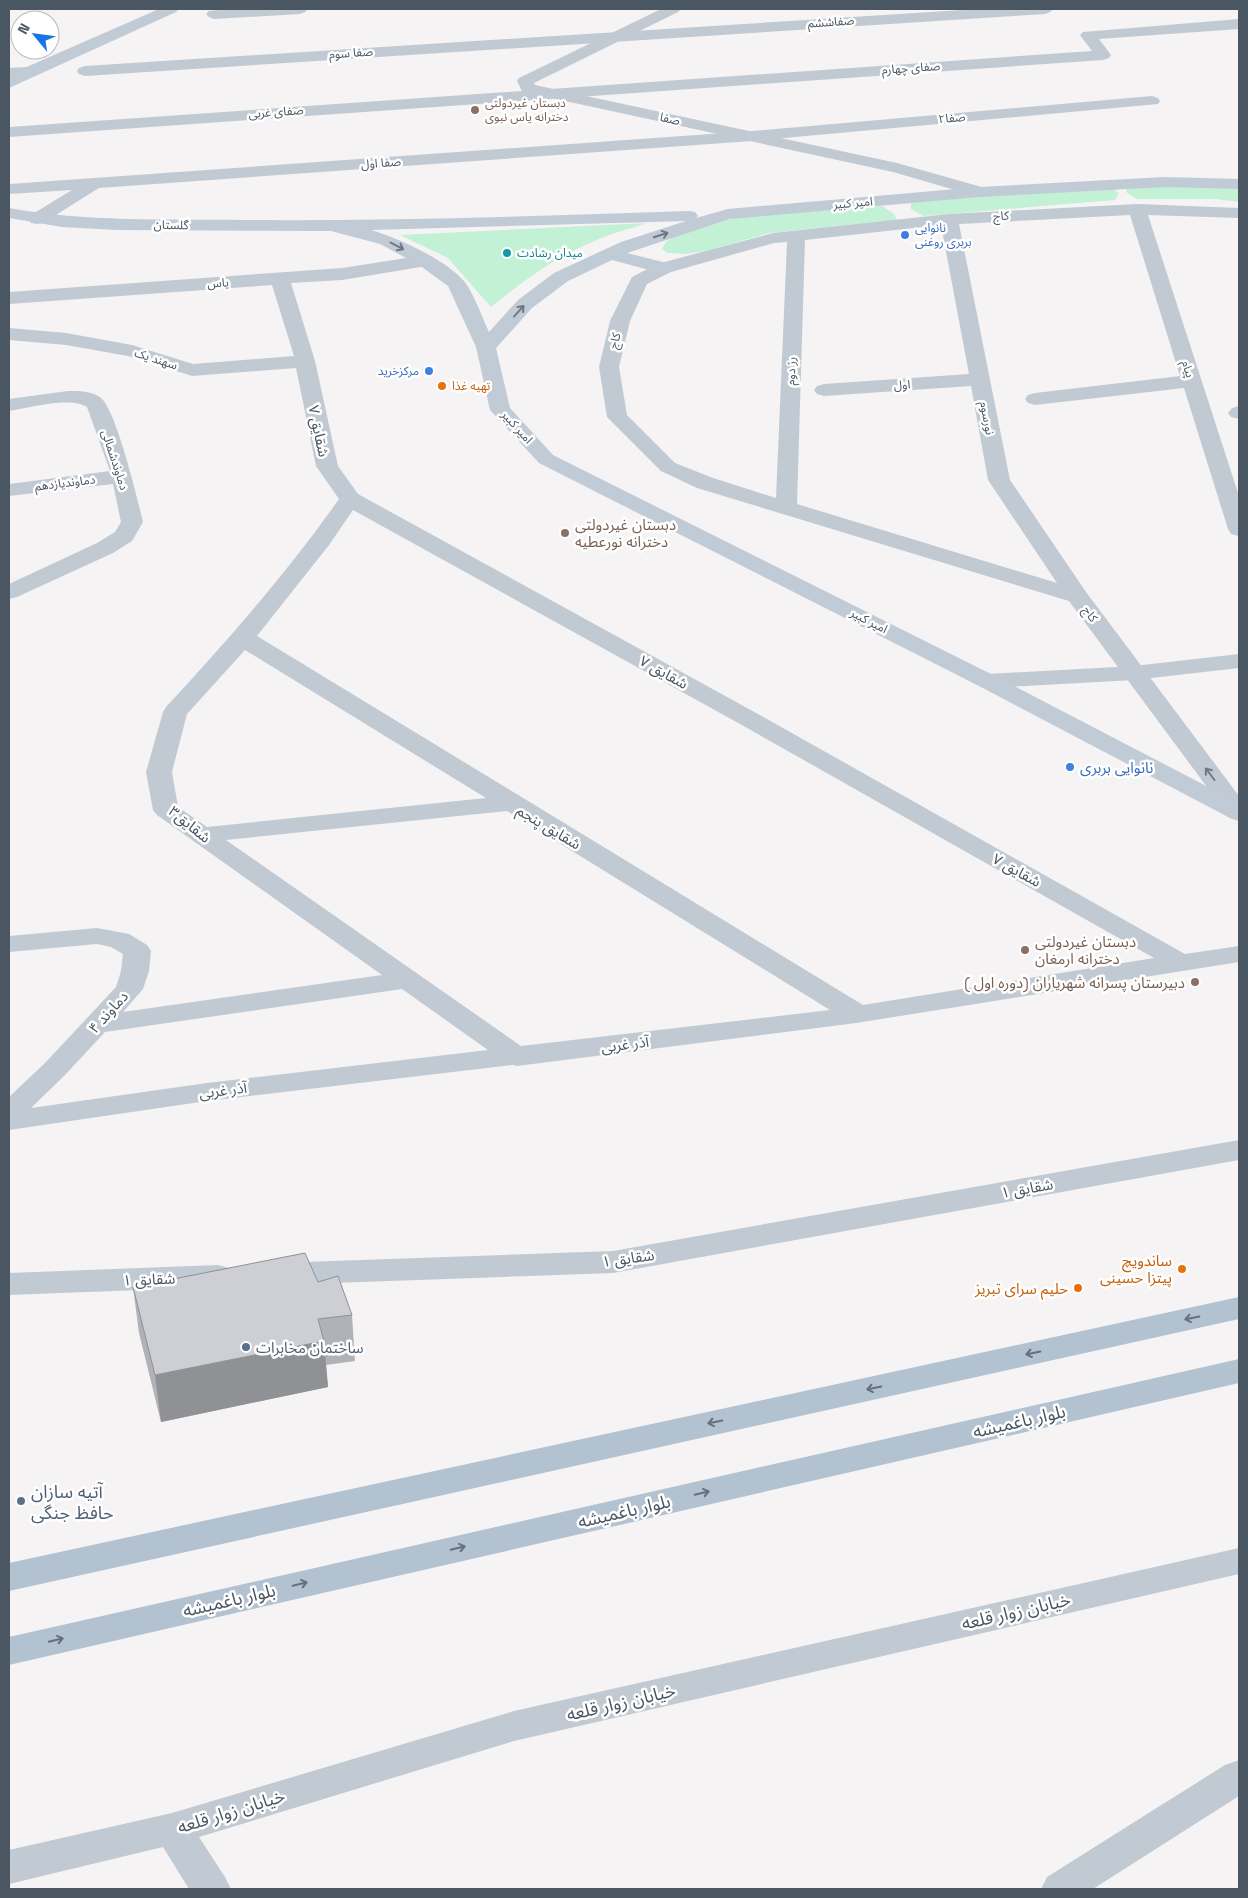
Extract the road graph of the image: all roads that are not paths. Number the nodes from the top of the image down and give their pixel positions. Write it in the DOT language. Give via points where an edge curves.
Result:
graph roads {
  1 [pos="171,9"];
  2 [pos="300,9"];
  3 [pos="673,9"];
  4 [pos="1045,9"];
  5 [pos="214,14"];
  6 [pos="1239,24"];
  7 [pos="618,36"];
  8 [pos="85,71"];
  9 [pos="28,72"];
  10 [pos="9,73"];
  11 [pos="9,83"];
  12 [pos="542,93"];
  13 [pos="1152,101"];
  14 [pos="9,132"];
  15 [pos="752,136"];
  16 [pos="96,183"];
  17 [pos="1239,184"];
  18 [pos="10,189"];
  19 [pos="979,192"];
  20 [pos="1137,209"];
  21 [pos="9,212"];
  22 [pos="1239,213"];
  23 [pos="728,214"];
  24 [pos="36,219"];
  25 [pos="949,219"];
  26 [pos="334,226"];
  27 [pos="796,235"];
  28 [pos="610,254"];
  29 [pos="426,261"];
  30 [pos="664,268"];
  31 [pos="280,279"];
  32 [pos="9,298"];
  33 [pos="9,334"];
  34 [pos="486,347"];
  35 [pos="304,360"];
  36 [pos="980,379"];
  37 [pos="1193,381"];
  38 [pos="824,390"];
  39 [pos="1035,399"];
  40 [pos="9,405"];
  41 [pos="122,476"];
  42 [pos="9,490"];
  43 [pos="350,499"];
  44 [pos="786,508"];
  45 [pos="1239,528"];
  46 [pos="9,592"];
  47 [pos="1077,596"];
  48 [pos="243,638"];
  49 [pos="1239,661"];
  50 [pos="1134,673"];
  51 [pos="987,681"];
  52 [pos="510,803"];
  53 [pos="1239,813"];
  54 [pos="201,835"];
  55 [pos="9,944"];
  56 [pos="1239,954"];
  57 [pos="1180,962"];
  58 [pos="406,980"];
  59 [pos="857,1014"];
  60 [pos="96,1025"];
  61 [pos="517,1057"];
  62 [pos="9,1113"];
  63 [pos="9,1121"];
  64 [pos="1239,1150"];
  65 [pos="9,1284"];
  66 [pos="1239,1308"];
  67 [pos="1239,1370"];
  68 [pos="1239,1561"];
  69 [pos="9,1577"];
  70 [pos="9,1651"];
  71 [pos="1239,1776"];
  72 [pos="172,1829"];
  73 [pos="9,1866"];
  74 [pos="211,1889"];
  75 [pos="1061,1889"];
  1 -- 9 [label="main road"];
  2 -- 5 [label="street"];
  3 -- 7 [label="street"];
  4 -- 7 [label="street, صفاششم"];
  6 -- 12 [label="street, صفای چهارم" via="1088,35 1104,55"];
  7 -- 8 [label="street, صفا سوم"];
  7 -- 12 [label="street" via="525,82 528,88"];
  9 -- 10 [label="street"];
  9 -- 11 [label="main road"];
  12 -- 14 [label="street, صفای غربی"];
  12 -- 15 [label="street, صفا"];
  13 -- 15 [label="street, صفا۲"];
  15 -- 16 [label="street, صفا اول"];
  15 -- 19 [label="street, صفا" via="897,168"];
  16 -- 18 [label="street, صفا اول"];
  16 -- 24 [label="street"];
  17 -- 19 [label="main road, امیر کبیر" via="1165,182"];
  19 -- 23 [label="main road, امیر کبیر"];
  20 -- 22 [label="street, کاج"];
  20 -- 25 [label="street, کاج"];
  20 -- 37 [label="street, پیام"];
  21 -- 24 [label="main road, گلستان"];
  23 -- 26 [label="main road"];
  28 -- 23 [label="main road, امیر کبیر, one-way"];
  24 -- 26 [label="main road, گلستان" via="109,224"];
  25 -- 27 [label="street, کاج"];
  25 -- 36 [label="street, نورسوم"];
  26 -- 29 [label="main road, one-way" via="386,240"];
  27 -- 30 [label="street, کاج" via="773,238"];
  27 -- 44 [label="street, رز دوم"];
  28 -- 30 [label="main road"];
  34 -- 28 [label="main road, امیر کبیر, one-way" via="525,304 561,277"];
  29 -- 31 [label="street, یاس" via="352,273"];
  29 -- 34 [label="main road" via="456,283"];
  30 -- 44 [label="street, کاج" via="639,281 620,321 609,367 616,417 668,468"];
  31 -- 32 [label="street, یاس"];
  31 -- 35 [label="street, شقایق ۷"];
  33 -- 35 [label="street, سهند یک" via="66,339 132,351 192,370"];
  34 -- 51 [label="main road, امیر کبیر" via="500,410 546,459"];
  35 -- 43 [label="street, شقایق ۷" via="327,466"];
  36 -- 38 [label="street, اول"];
  36 -- 47 [label="street, نورسوم" via="999,480"];
  37 -- 39 [label="street"];
  37 -- 45 [label="street, پیام"];
  40 -- 41 [label="street, دماوندشمالی" via="76,397 93,400"];
  41 -- 42 [label="street, دماوندیازدهم"];
  41 -- 46 [label="street, دماوندشمالی" via="132,522 124,536"];
  43 -- 48 [label="street, شقایق۳"];
  43 -- 57 [label="street, شقایق ۷"];
  44 -- 47 [label="street, کاج"];
  47 -- 50 [label="street, کاج"];
  48 -- 52 [label="street, شقایق پنجم"];
  48 -- 54 [label="street, شقایق۳" via="175,712 159,772 166,810"];
  49 -- 50 [label="street"];
  50 -- 51 [label="street"];
  53 -- 50 [label="street, کاج, one-way"];
  51 -- 53 [label="main road, امیر کبیر"];
  52 -- 54 [label="street"];
  52 -- 59 [label="street, شقایق پنجم"];
  54 -- 58 [label="street, شقایق۳"];
  55 -- 60 [label="street, دماوند ۴" via="97,936 118,940 137,951 129,989"];
  56 -- 57 [label="street, آذر غربی"];
  57 -- 59 [label="street, آذر غربی"];
  58 -- 60 [label="street"];
  58 -- 61 [label="street, شقایق۳"];
  59 -- 61 [label="street, آذر غربی"];
  60 -- 62 [label="street, دماوند ۴"];
  61 -- 63 [label="street, آذر غربی" via="215,1090"];
  64 -- 65 [label="street, شقایق ۱" via="613,1262"];
  66 -- 69 [label="main road, one-way"];
  70 -- 67 [label="main road, بلوار باغمیشه, one-way"];
  68 -- 72 [label="street, خیابان زوار قلعه" via="514,1726"];
  71 -- 75 [label="street"];
  72 -- 73 [label="street, خیابان زوار قلعه"];
  72 -- 74 [label="street"];
}
